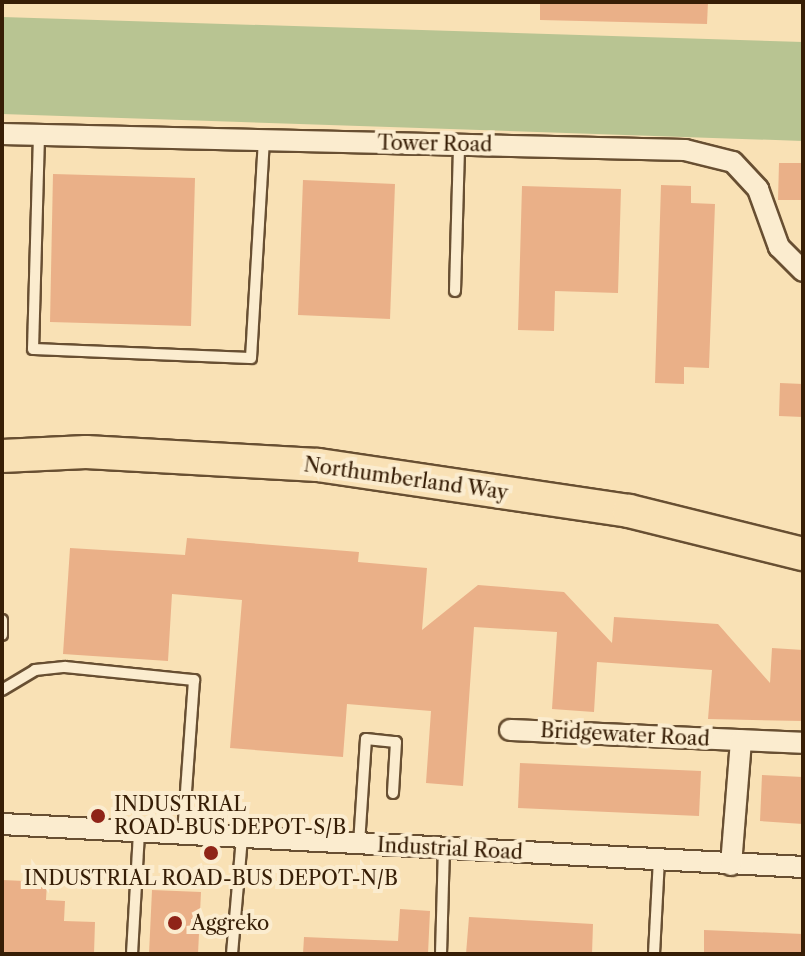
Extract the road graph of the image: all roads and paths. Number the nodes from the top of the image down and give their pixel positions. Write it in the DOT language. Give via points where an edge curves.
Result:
graph roads {
  1 [pos="2,134"];
  2 [pos="39,135"];
  3 [pos="264,140"];
  4 [pos="459,145"];
  5 [pos="803,271"];
  6 [pos="455,291"];
  7 [pos="2,456"];
  8 [pos="803,554"];
  9 [pos="2,620"];
  10 [pos="2,635"];
  11 [pos="2,690"];
  12 [pos="510,730"];
  13 [pos="741,740"];
  14 [pos="803,743"];
  15 [pos="393,793"];
  16 [pos="2,824"];
  17 [pos="139,832"];
  18 [pos="183,834"];
  19 [pos="242,837"];
  20 [pos="359,844"];
  21 [pos="444,849"];
  22 [pos="659,860"];
  23 [pos="731,865"];
  24 [pos="803,867"];
  25 [pos="132,954"];
  26 [pos="232,954"];
  27 [pos="441,954"];
  28 [pos="654,954"];
  1 -- 2 [label="street, Tower Road"];
  2 -- 3 [label="street, Tower Road"];
  2 -- 3 [label="lane" via="33,349 251,358"];
  3 -- 4 [label="street, Tower Road"];
  4 -- 5 [label="street, Tower Road" via="685,150 733,162 758,189 779,247"];
  4 -- 6 [label="lane"];
  7 -- 8 [label="main road, Northumberland Way" via="86,452 318,465 629,511"];
  9 -- 10 [label="lane"];
  11 -- 18 [label="lane" via="35,670 65,667 194,680"];
  12 -- 13 [label="street, Bridgewater Road"];
  13 -- 14 [label="street, Bridgewater Road"];
  13 -- 23 [label="street"];
  15 -- 20 [label="lane" via="396,742 366,739"];
  16 -- 17 [label="street, Industrial Road"];
  17 -- 18 [label="street, Industrial Road"];
  17 -- 25 [label="lane"];
  18 -- 19 [label="street, Industrial Road"];
  19 -- 20 [label="street, Industrial Road"];
  19 -- 26 [label="lane"];
  20 -- 21 [label="street, Industrial Road"];
  21 -- 22 [label="street, Industrial Road"];
  21 -- 27 [label="lane"];
  22 -- 23 [label="street, Industrial Road"];
  22 -- 28 [label="lane"];
  23 -- 24 [label="street, Industrial Road"];
}
